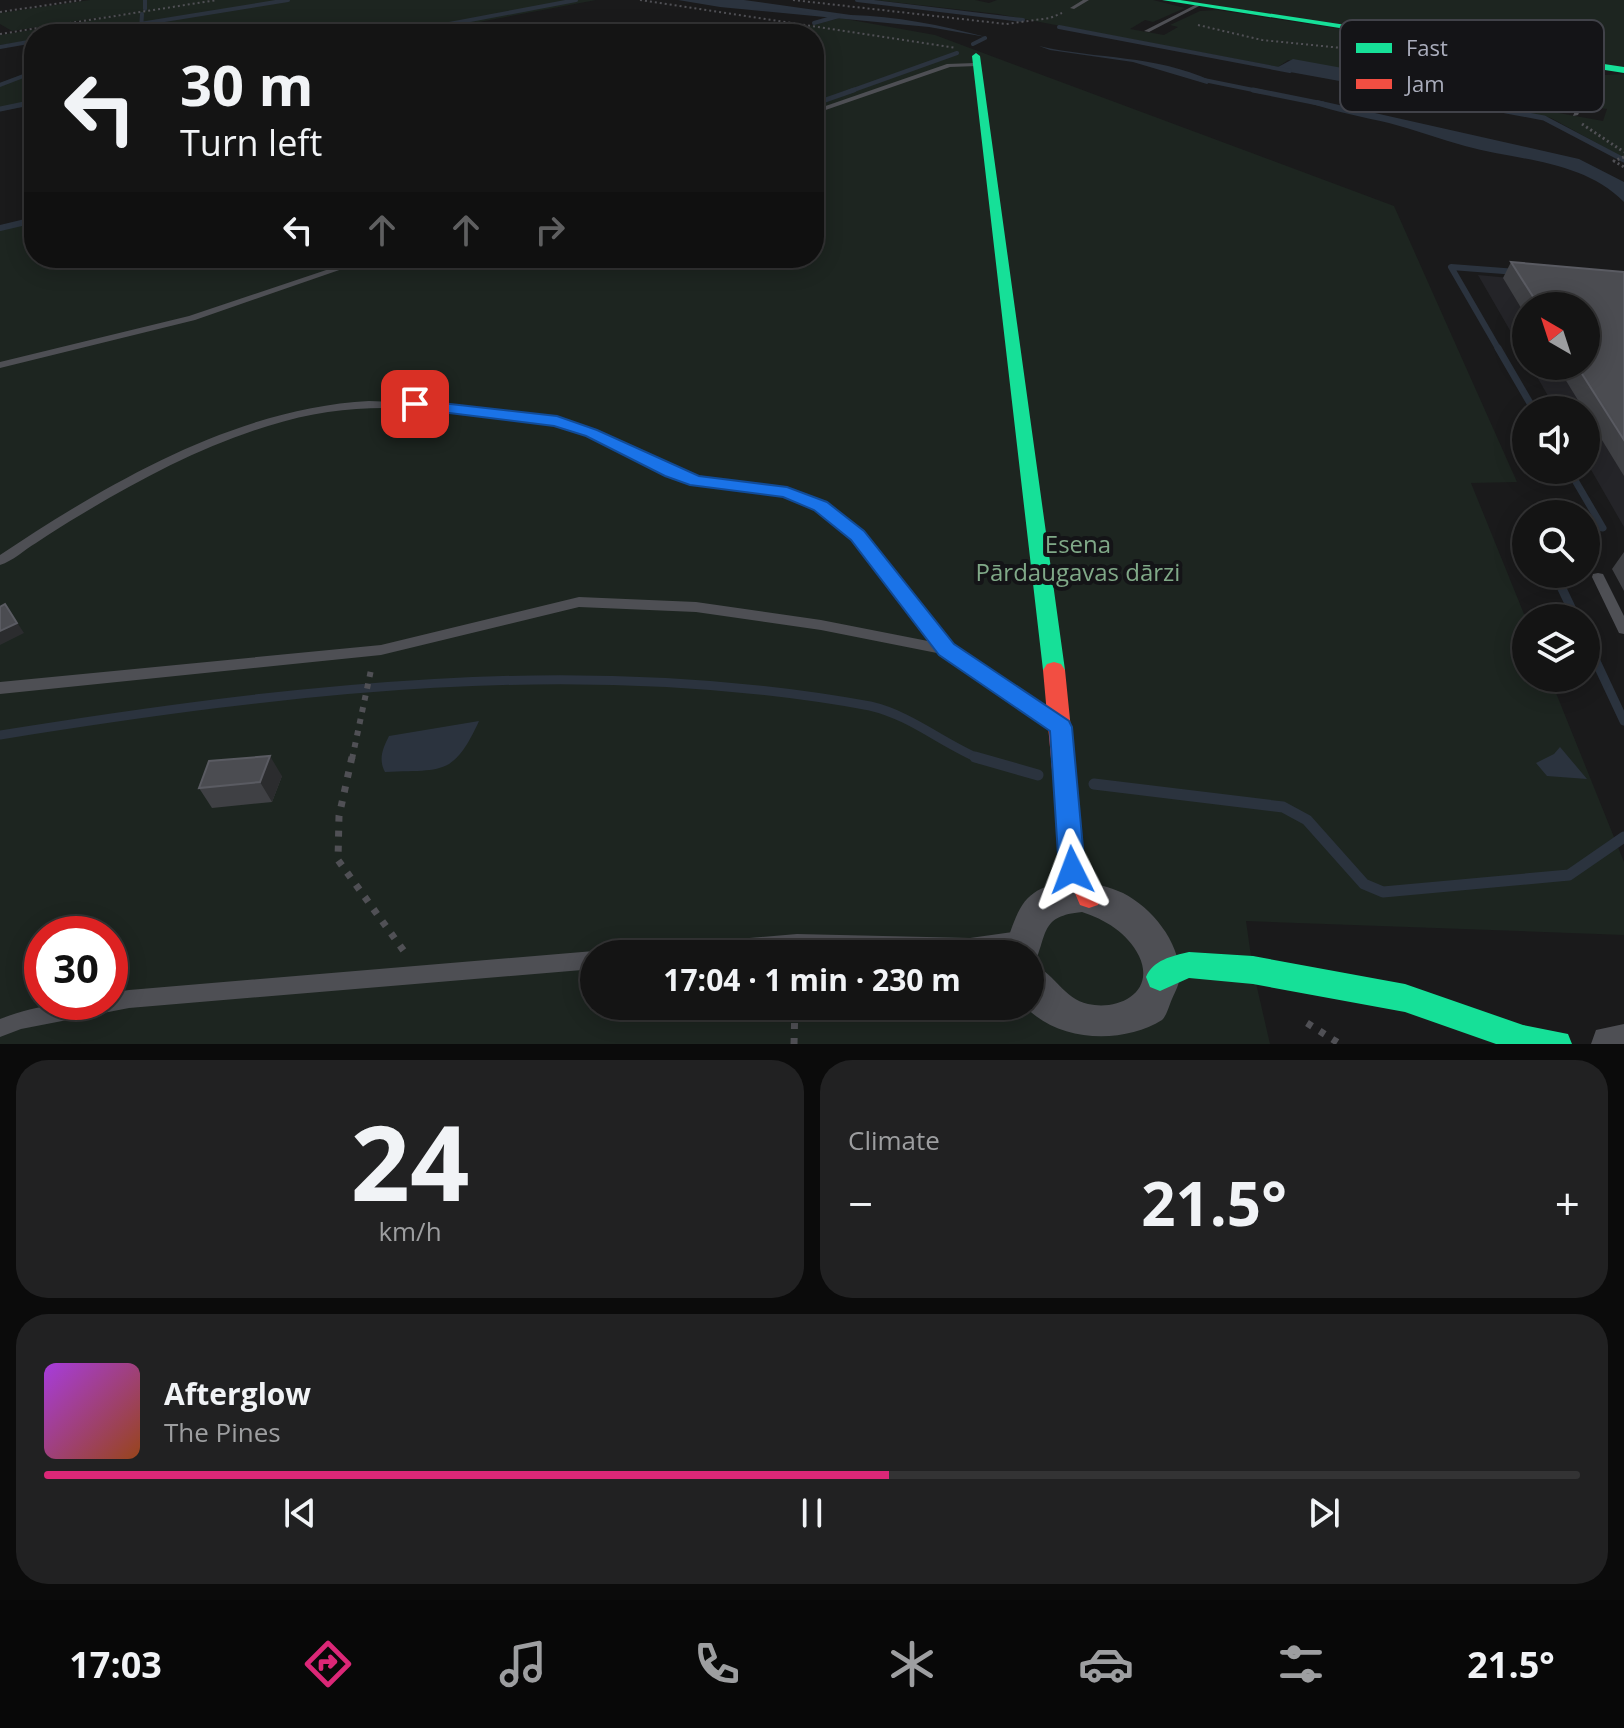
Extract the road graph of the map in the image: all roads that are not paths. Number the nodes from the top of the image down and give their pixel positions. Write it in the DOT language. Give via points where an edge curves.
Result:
graph roads {
  1 [pos="1087,0"];
  2 [pos="1166,0"];
  3 [pos="1199,5"];
  4 [pos="1072,8"];
  5 [pos="1340,27"];
  6 [pos="1147,31"];
  7 [pos="975,60"];
  8 [pos="1604,67"];
  9 [pos="1624,70"];
  10 [pos="824,109"];
  11 [pos="1576,112"];
  12 [pos="1575,115"];
  13 [pos="340,268"];
  14 [pos="0,365"];
  15 [pos="0,561"];
  16 [pos="1600,581"];
  17 [pos="1624,629"];
  18 [pos="946,650"];
  19 [pos="0,688"];
  20 [pos="1061,727"];
  21 [pos="1072,858"];
  22 [pos="1077,896"];
  23 [pos="1018,940"];
  24 [pos="580,961"];
  25 [pos="1169,967"];
  26 [pos="1044,1000"];
  27 [pos="0,1028"];
  28 [pos="1089,1034"];
  29 [pos="1624,1043"];
  30 [pos="1558,1044"];
  31 [pos="1610,1044"];
  1 -- 4 [label="lane"];
  2 -- 3 [label="street"];
  3 -- 5 [label="street"];
  3 -- 6 [label="lane"];
  7 -- 10 [label="lane"];
  7 -- 20 [label="street"];
  8 -- 9 [label="street"];
  11 -- 12 [label="lane"];
  13 -- 14 [label="lane" via="192,318"];
  15 -- 18 [label="lane" via="121,486 240,433 314,411 415,404 557,421 697,481 787,492 821,506 857,536"];
  16 -- 17 [label="lane"];
  18 -- 19 [label="lane" via="696,607 579,602 381,650"];
  18 -- 20 [label="lane"];
  20 -- 21 [label="street"];
  21 -- 22 [label="street"];
  22 -- 23 [label="street" via="1043,905"];
  22 -- 25 [label="street" via="1121,909 1138,923"];
  24 -- 27 [label="lane" via="129,999"];
  25 -- 28 [label="street" via="1154,1002 1141,1017"];
  25 -- 30 [label="street" via="1253,970 1405,998 1523,1039"];
  26 -- 28 [label="street"];
  29 -- 31 [label="street"];
}
